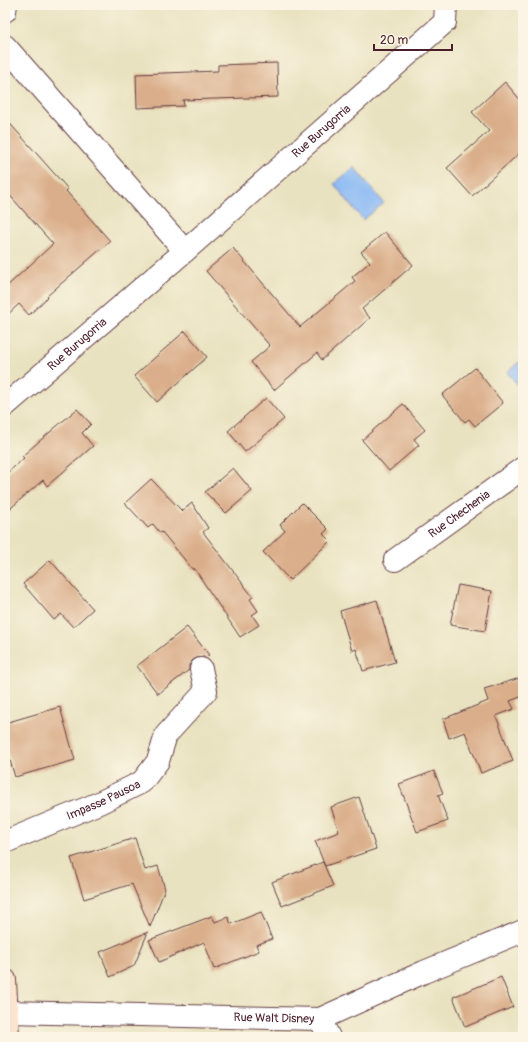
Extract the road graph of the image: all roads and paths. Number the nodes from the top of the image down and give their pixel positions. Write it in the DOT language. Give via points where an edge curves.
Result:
graph roads {
  1 [pos="6,5"];
  2 [pos="446,5"];
  3 [pos="5,11"];
  4 [pos="5,46"];
  5 [pos="185,251"];
  6 [pos="5,406"];
  7 [pos="523,468"];
  8 [pos="395,560"];
  9 [pos="202,669"];
  10 [pos="5,842"];
  11 [pos="523,931"];
  12 [pos="5,980"];
  13 [pos="7,1012"];
  14 [pos="325,1028"];
  15 [pos="8,1037"];
  1 -- 3 [label="street"];
  2 -- 5 [label="street, Rue Burugorria" via="445,22"];
  4 -- 5 [label="street"];
  5 -- 6 [label="street, Rue Burugorria"];
  7 -- 8 [label="street, Rue Chechenia"];
  9 -- 10 [label="street, Impasse Pausoa" via="206,691 166,735 158,761 142,782"];
  11 -- 14 [label="street, Rue Walt Disney" via="424,972"];
  12 -- 13 [label="street"];
  13 -- 14 [label="street, Rue Walt Disney"];
  13 -- 15 [label="street"];
}
